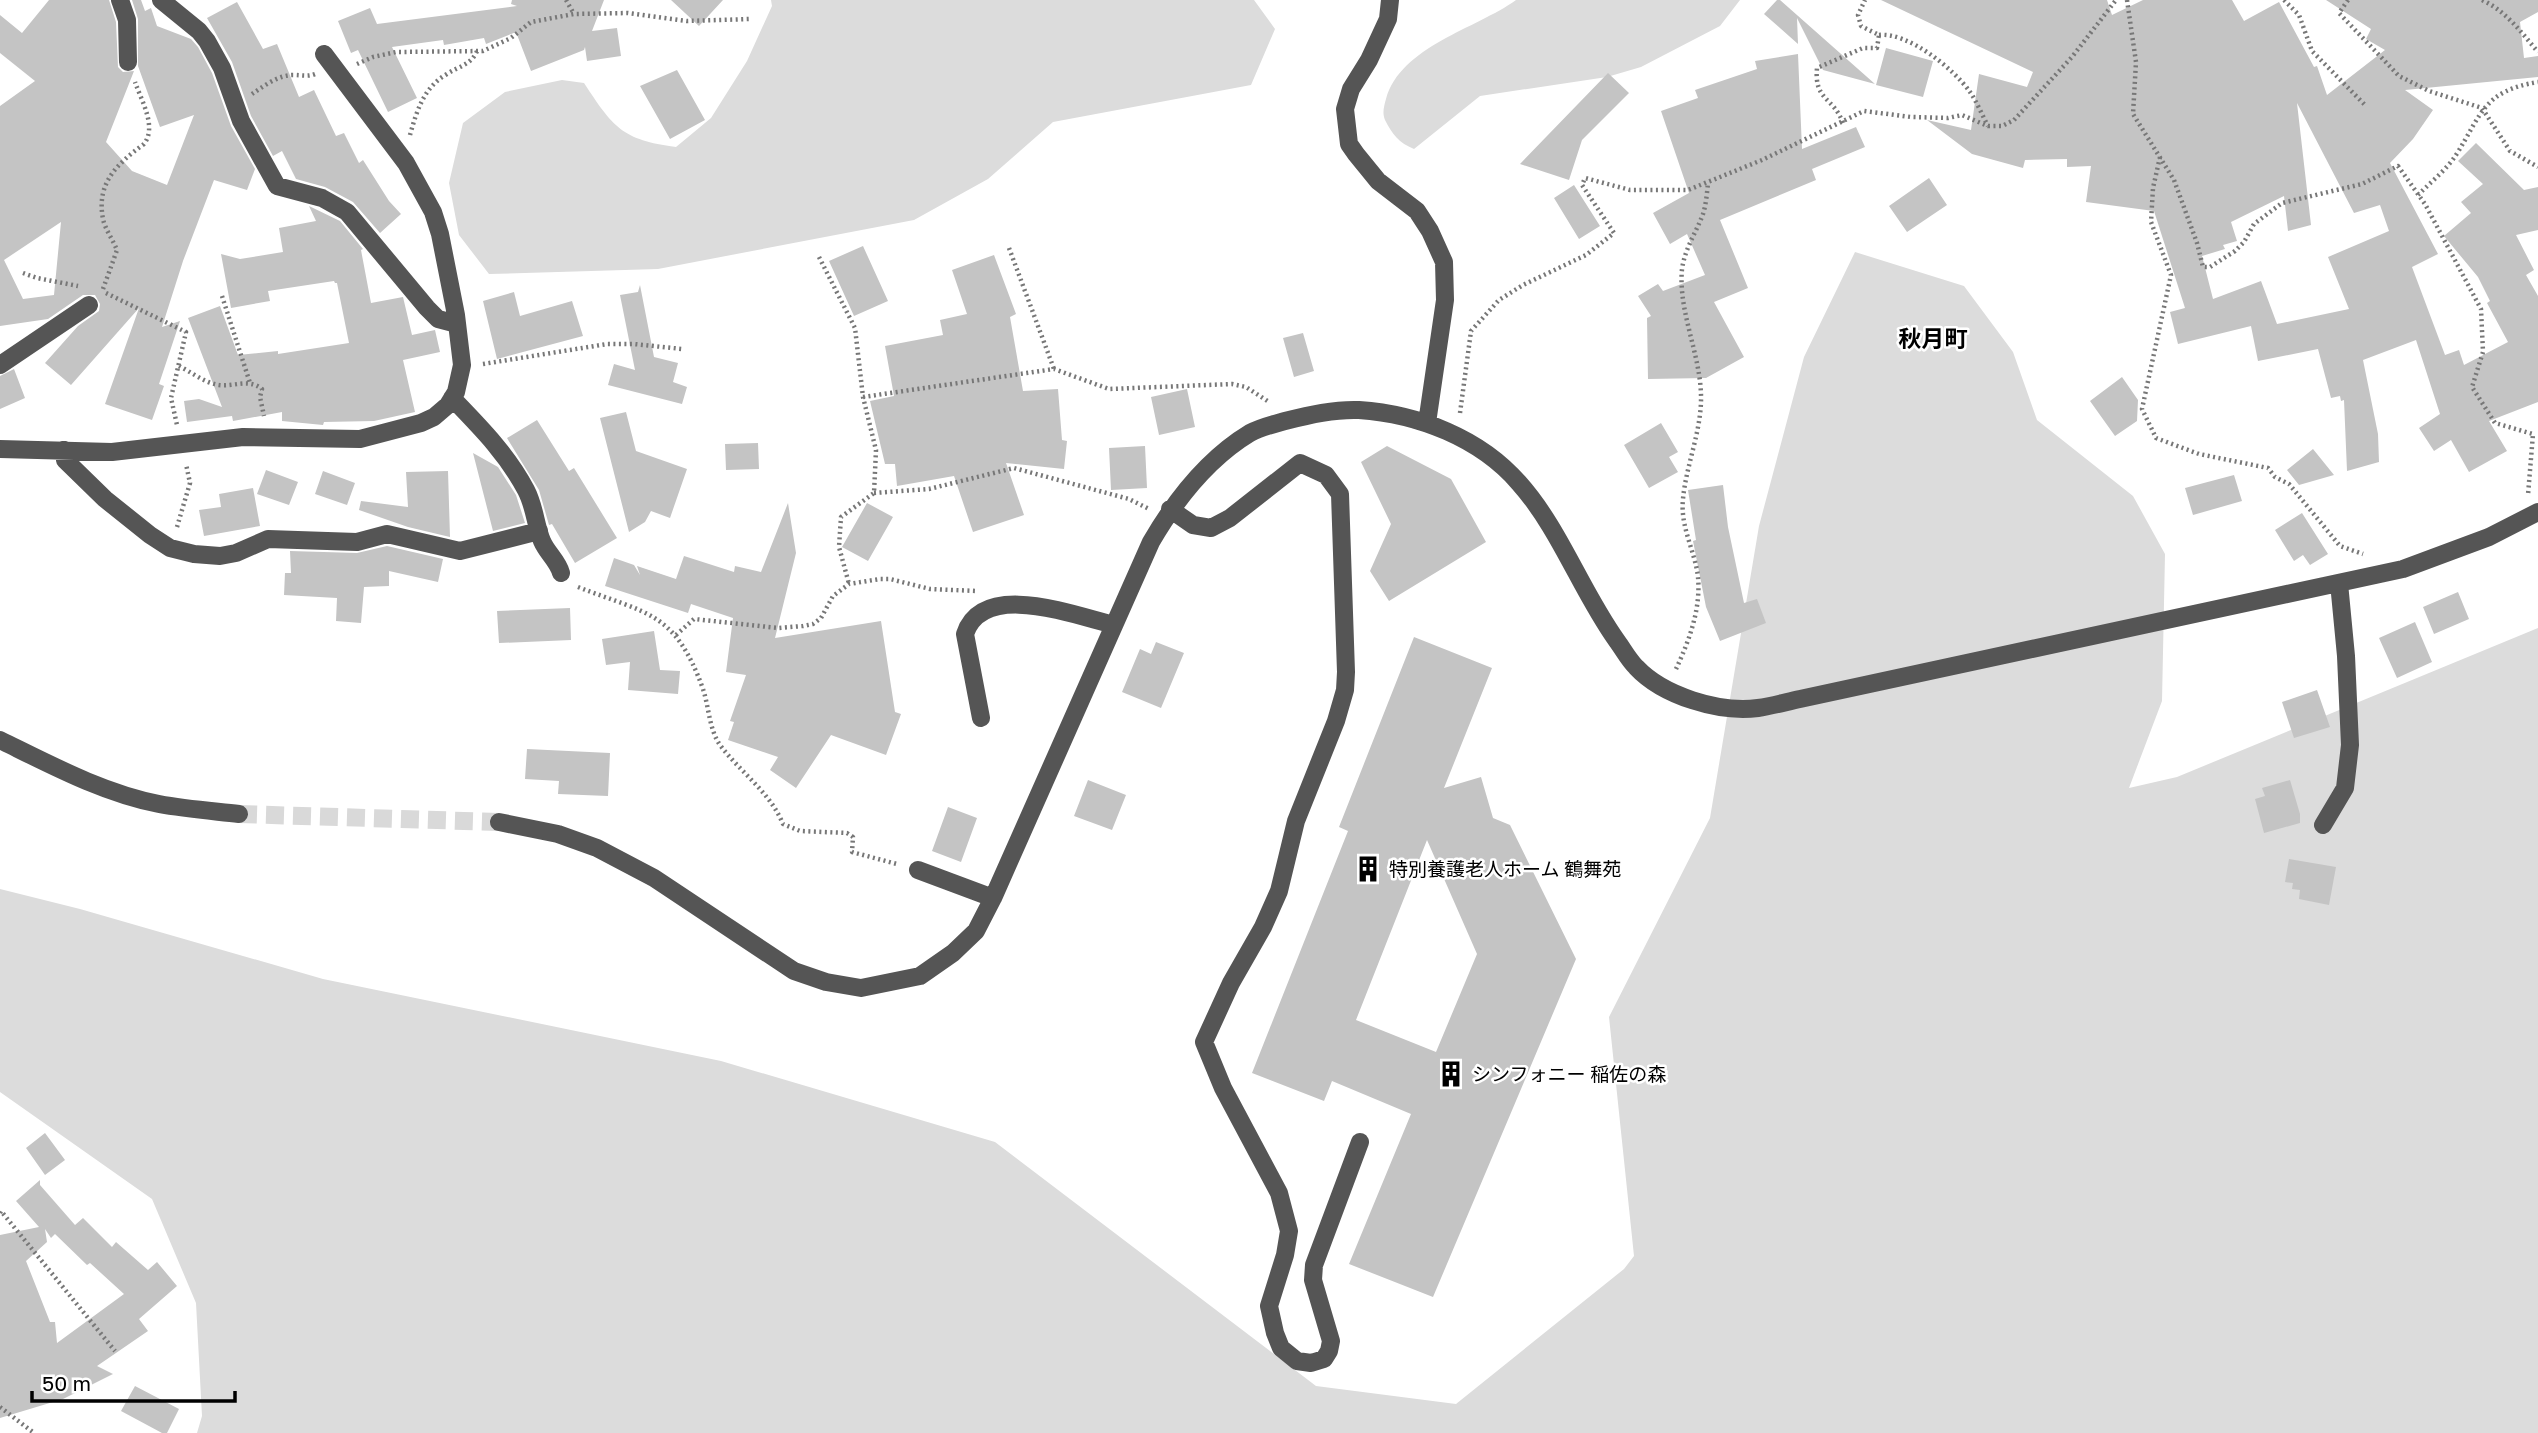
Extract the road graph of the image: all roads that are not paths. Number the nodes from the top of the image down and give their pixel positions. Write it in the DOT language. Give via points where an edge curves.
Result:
graph roads {
  1 [pos="120,0"];
  2 [pos="161,0"];
  3 [pos="1390,0"];
  4 [pos="328,61"];
  5 [pos="128,62"];
  6 [pos="89,297"];
  7 [pos="457,324"];
  8 [pos="0,365"];
  9 [pos="452,398"];
  10 [pos="1427,423"];
  11 [pos="0,449"];
  12 [pos="64,450"];
  13 [pos="1168,514"];
  14 [pos="2532,516"];
  15 [pos="539,531"];
  16 [pos="561,573"];
  17 [pos="2339,583"];
  18 [pos="1114,625"];
  19 [pos="981,718"];
  20 [pos="0,740"];
  21 [pos="239,814"];
  22 [pos="499,822"];
  23 [pos="2323,825"];
  24 [pos="918,870"];
  25 [pos="993,898"];
  26 [pos="1360,1142"];
  1 -- 5 [label="street" via="127,20"];
  2 -- 7 [label="street" via="207,41 277,186 321,198 347,212 427,309 438,319"];
  3 -- 10 [label="street" via="1388,19 1345,109 1349,144 1378,181 1417,211 1444,262 1445,300"];
  4 -- 7 [label="street" via="397,151 433,212"];
  6 -- 8 [label="street" via="71,317"];
  7 -- 9 [label="street" via="462,365"];
  9 -- 12 [label="street" via="421,423 360,439 213,439 112,452"];
  9 -- 15 [label="street" via="502,451 526,489"];
  10 -- 13 [label="street" via="1356,410 1306,415 1252,432 1190,485"];
  10 -- 17 [label="street" via="1474,445 1503,464 1521,484 1539,507 1598,615 1636,667 1667,689 1720,707 1756,708"];
  11 -- 12 [label="street"];
  12 -- 15 [label="street" via="65,460 105,499 170,548 194,554 220,556 268,539 357,542 387,534 460,551"];
  13 -- 18 [label="street"];
  13 -- 26 [label="street" via="1211,528 1300,463 1326,475 1340,494 1345,690 1296,821 1279,891 1204,1042 1284,1208 1289,1231 1269,1307 1281,1348 1297,1362 1324,1359 1329,1351 1331,1341 1313,1280 1314,1265"];
  14 -- 17 [label="street" via="2448,554"];
  15 -- 16 [label="street"];
  17 -- 23 [label="street" via="2350,745 2345,789"];
  18 -- 19 [label="street" via="1020,605 996,606 978,613 965,634"];
  18 -- 25 [label="street"];
  20 -- 21 [label="street" via="115,792 159,804"];
  22 -- 25 [label="street" via="558,834 597,848 654,878 794,971 861,988 920,976 976,931"];
  24 -- 25 [label="street"];
}
